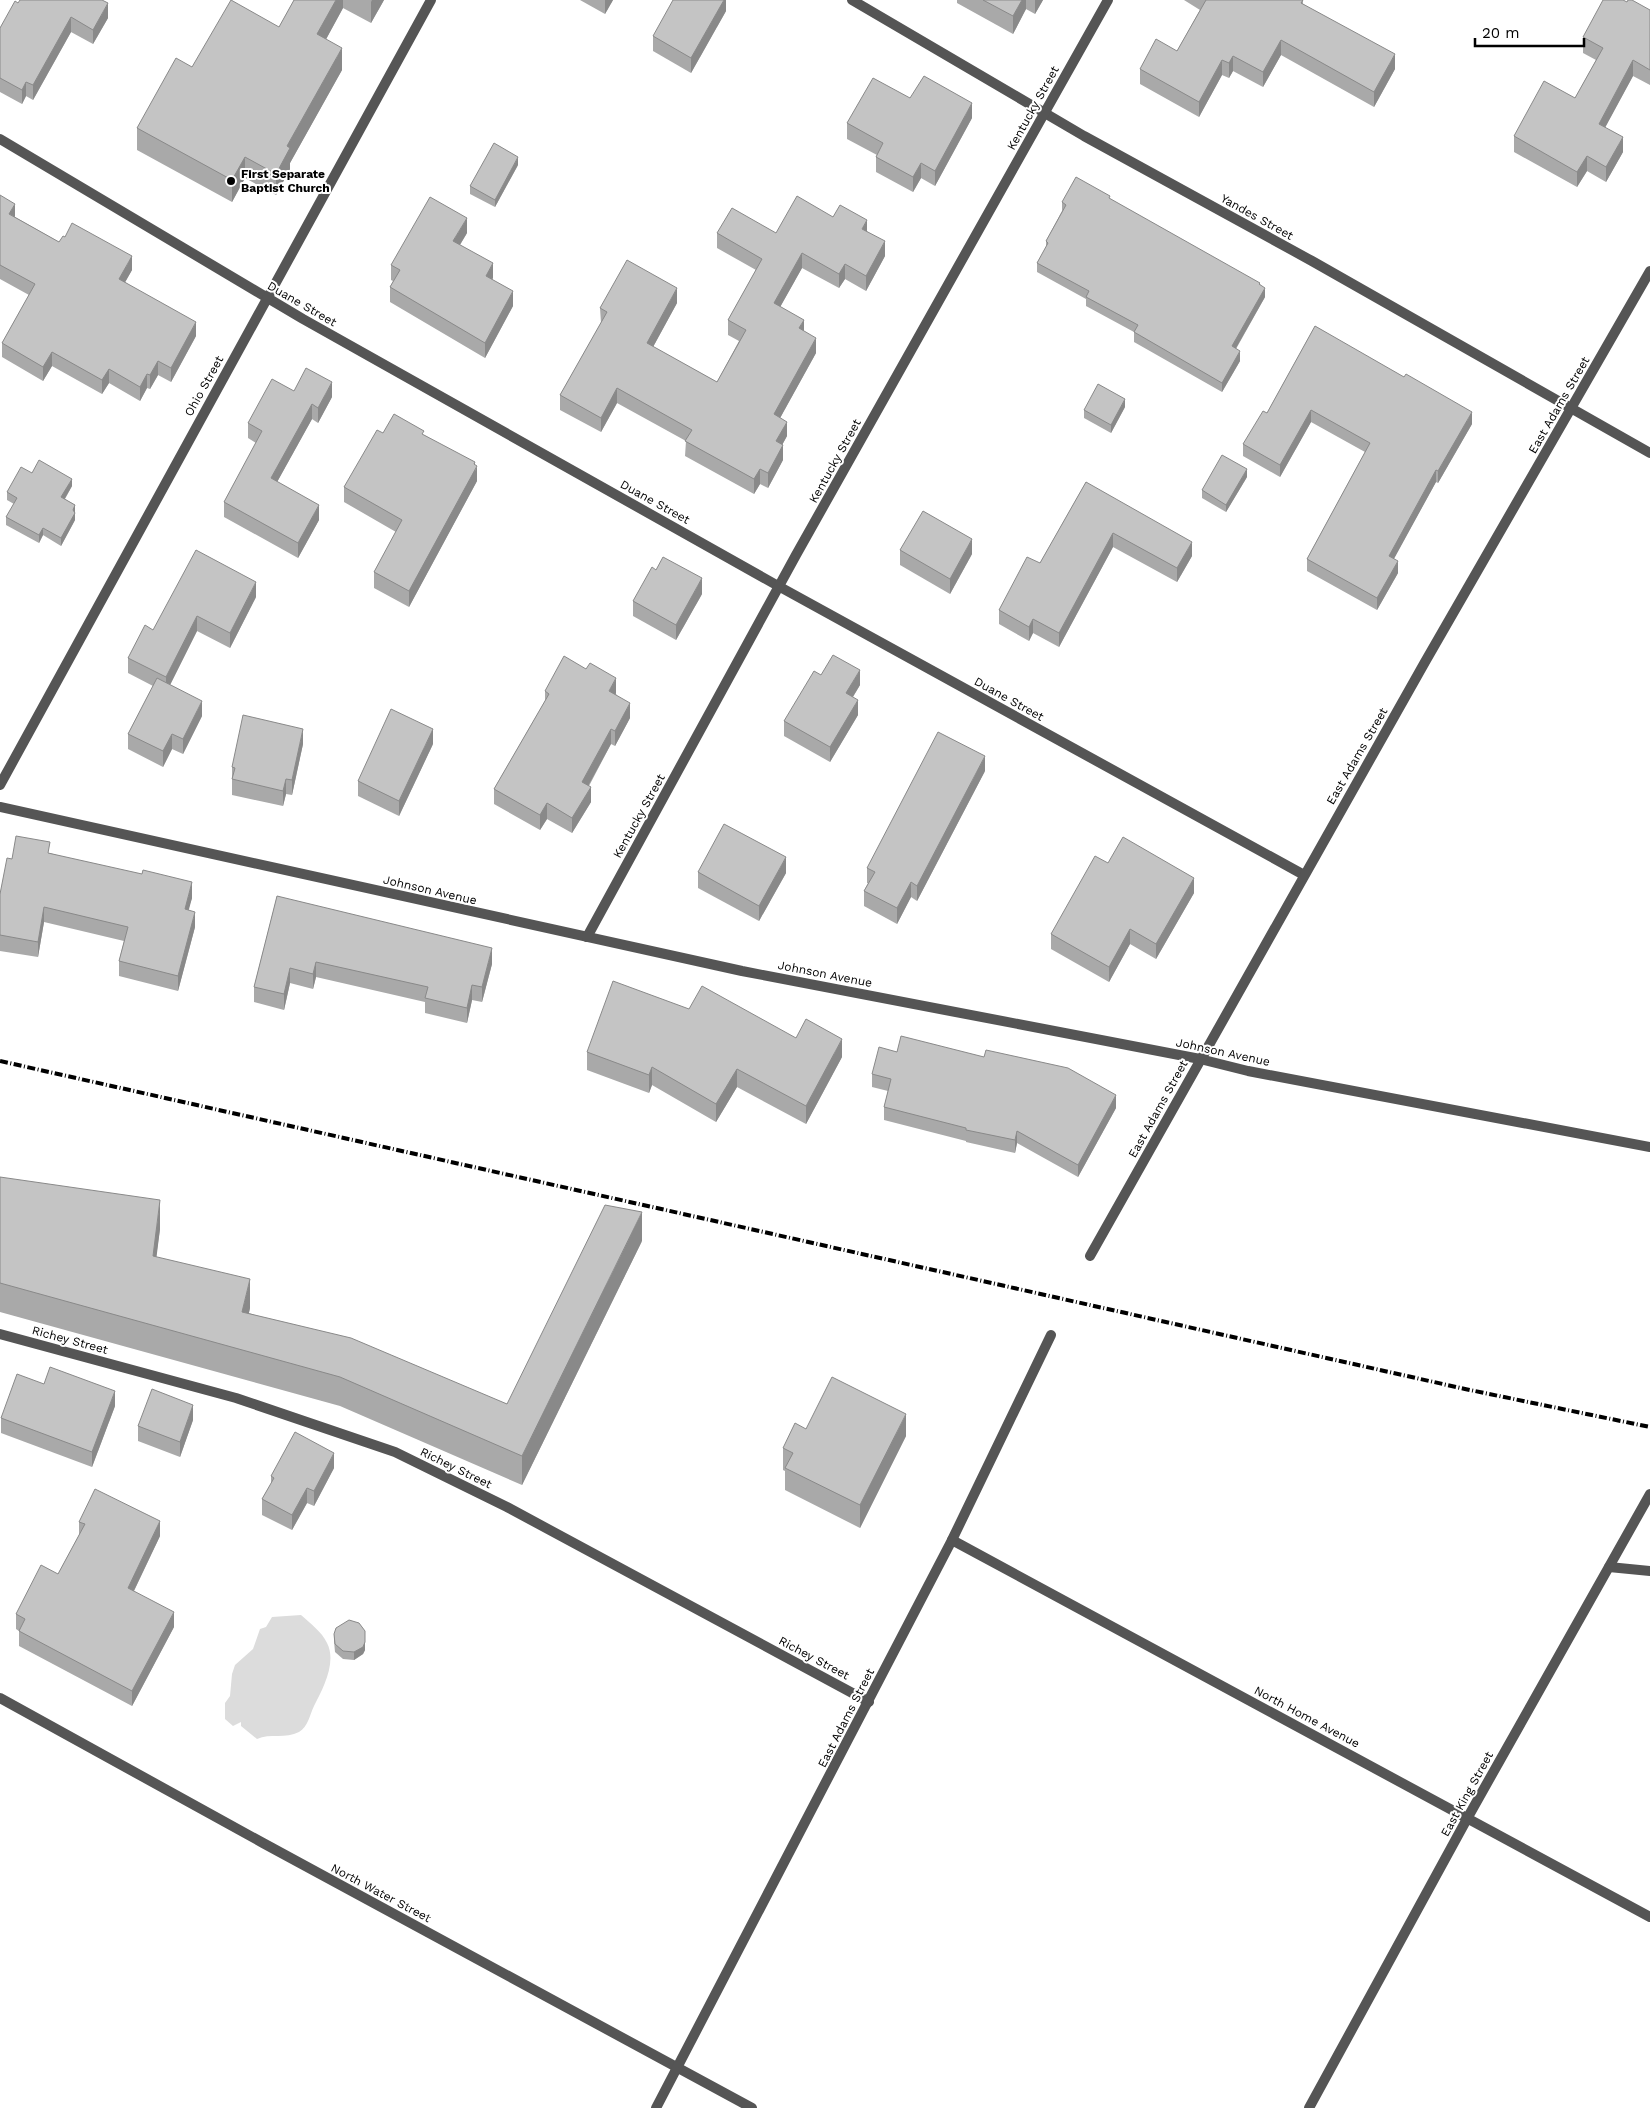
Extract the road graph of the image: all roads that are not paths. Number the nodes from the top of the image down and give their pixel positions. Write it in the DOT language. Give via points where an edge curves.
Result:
graph roads {
  1 [pos="431,0"];
  2 [pos="852,0"];
  3 [pos="1108,0"];
  4 [pos="1046,114"];
  5 [pos="0,139"];
  6 [pos="1650,271"];
  7 [pos="266,298"];
  8 [pos="1572,408"];
  9 [pos="1650,453"];
  10 [pos="780,586"];
  11 [pos="0,785"];
  12 [pos="0,807"];
  13 [pos="1304,875"];
  14 [pos="586,937"];
  15 [pos="1200,1059"];
  16 [pos="1650,1147"];
  17 [pos="1090,1256"];
  18 [pos="0,1334"];
  19 [pos="1051,1335"];
  20 [pos="1650,1494"];
  21 [pos="952,1540"];
  22 [pos="1609,1567"];
  23 [pos="1650,1571"];
  24 [pos="0,1698"];
  25 [pos="869,1702"];
  26 [pos="1468,1817"];
  27 [pos="1650,1917"];
  28 [pos="678,2067"];
  29 [pos="656,2108"];
  30 [pos="752,2108"];
  31 [pos="1309,2108"];
  1 -- 7 [label="street, Ohio Street"];
  2 -- 4 [label="street, Yandes Street"];
  3 -- 4 [label="street, Kentucky Street"];
  4 -- 8 [label="street, Yandes Street"];
  4 -- 10 [label="street, Kentucky Street"];
  5 -- 7 [label="street, Duane Street"];
  6 -- 8 [label="street, East Adams Street"];
  7 -- 10 [label="street, Duane Street"];
  7 -- 11 [label="street, Ohio Street"];
  8 -- 9 [label="street, Yandes Street"];
  8 -- 13 [label="street, East Adams Street"];
  10 -- 13 [label="street, Duane Street"];
  10 -- 14 [label="street, Kentucky Street"];
  12 -- 14 [label="street, Johnson Avenue"];
  13 -- 15 [label="street, East Adams Street"];
  14 -- 15 [label="street, Johnson Avenue" via="742,971"];
  15 -- 16 [label="street, Johnson Avenue" via="1248,1071"];
  15 -- 17 [label="street, East Adams Street"];
  18 -- 25 [label="street, Richey Street" via="236,1398 395,1452 507,1506"];
  19 -- 21 [label="street, East Adams Street"];
  20 -- 22 [label="street, East King Street"];
  21 -- 25 [label="street, East Adams Street"];
  21 -- 26 [label="street, North Home Avenue"];
  22 -- 23 [label="street"];
  22 -- 26 [label="street, East King Street"];
  24 -- 28 [label="street, North Water Street" via="263,1844"];
  25 -- 28 [label="street, East Adams Street"];
  26 -- 27 [label="street, North Home Avenue"];
  26 -- 31 [label="street, East King Street"];
  28 -- 29 [label="street, East Adams Street"];
  28 -- 30 [label="street, North Water Street"];
}
